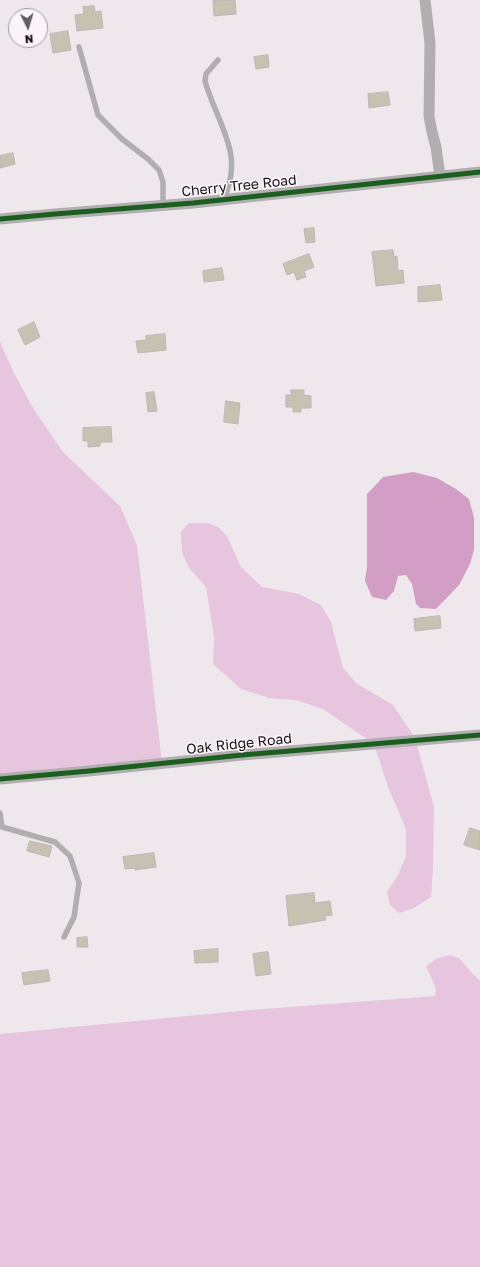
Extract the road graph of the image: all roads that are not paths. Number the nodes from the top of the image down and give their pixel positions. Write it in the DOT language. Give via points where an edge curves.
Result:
graph roads {
  1 [pos="425,0"];
  2 [pos="79,47"];
  3 [pos="218,60"];
  4 [pos="480,172"];
  5 [pos="440,176"];
  6 [pos="223,200"];
  7 [pos="163,206"];
  8 [pos="0,219"];
  9 [pos="480,735"];
  10 [pos="0,778"];
  11 [pos="0,813"];
  12 [pos="0,817"];
  13 [pos="64,937"];
  1 -- 5 [label="street" via="430,43 429,116"];
  2 -- 7 [label="lane" via="98,115 159,170 163,182"];
  3 -- 6 [label="lane" via="206,74 205,81 228,138 231,156 232,175"];
  4 -- 5 [label="street, Cherry Tree Road"];
  5 -- 6 [label="street, Cherry Tree Road"];
  6 -- 7 [label="street, Cherry Tree Road"];
  7 -- 8 [label="street, Cherry Tree Road"];
  9 -- 10 [label="street, Oak Ridge Road"];
  11 -- 12 [label="lane"];
  12 -- 13 [label="lane" via="2,827 55,842 70,856 79,883 74,917"];
}
